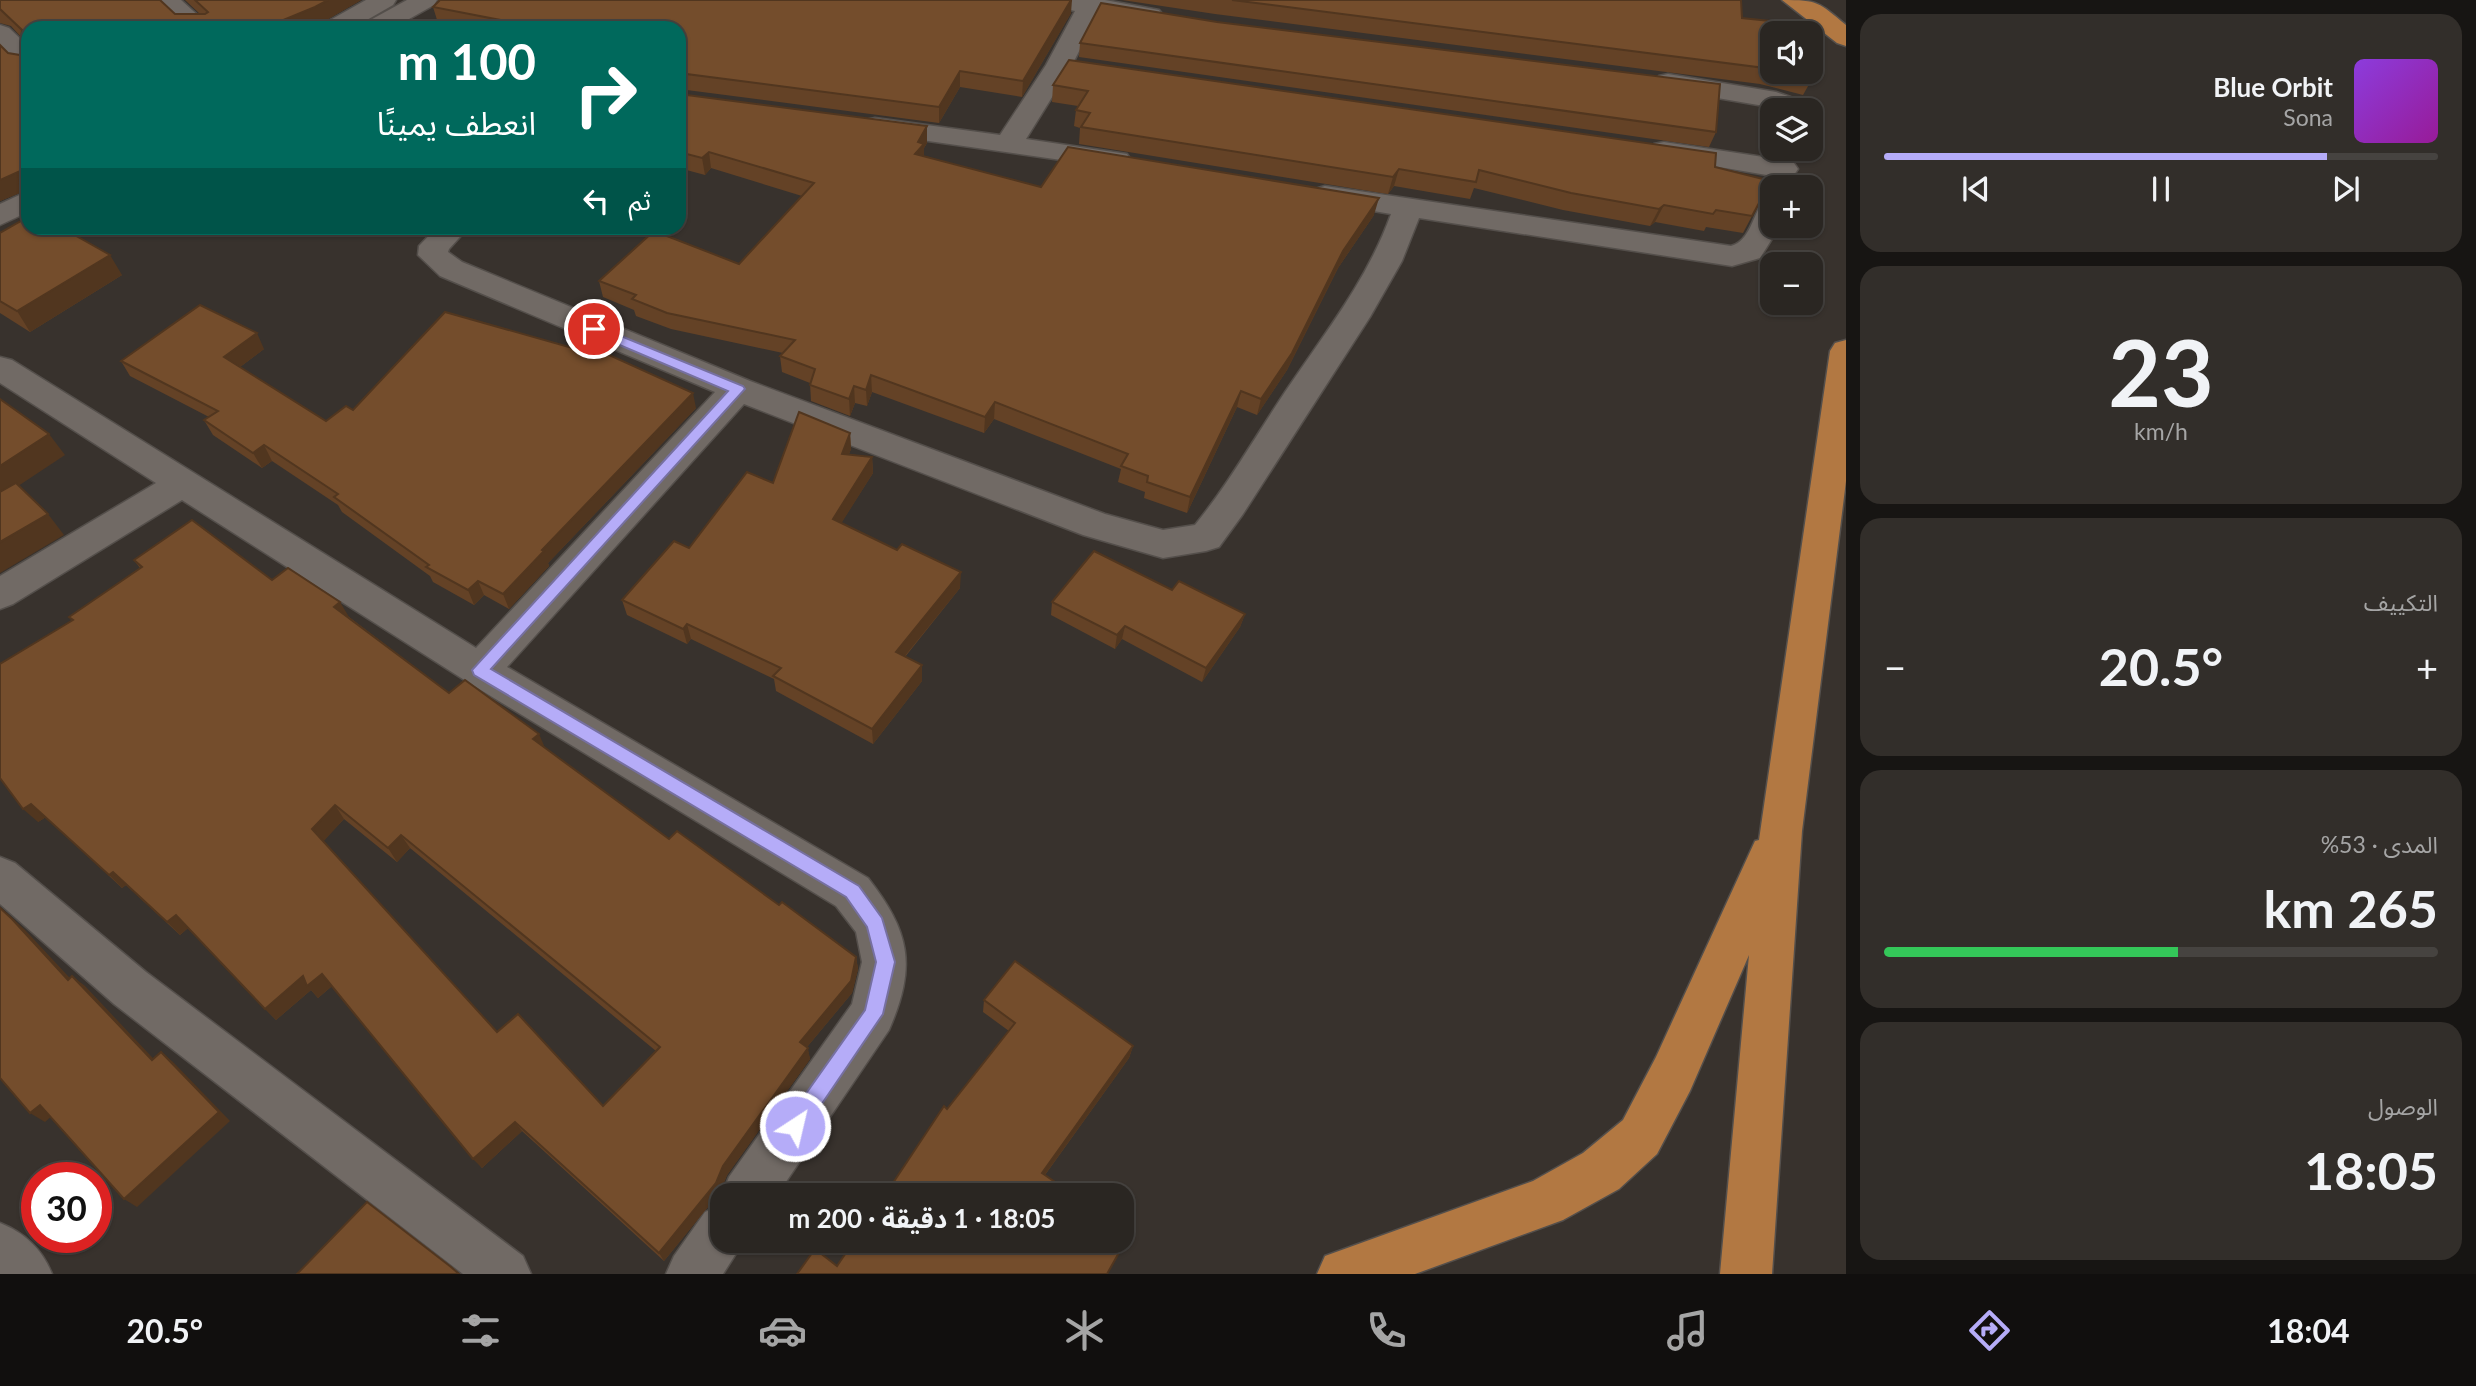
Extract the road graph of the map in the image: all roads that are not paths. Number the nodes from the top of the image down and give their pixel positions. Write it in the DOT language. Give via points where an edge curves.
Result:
graph roads {
  1 [pos="166,0"];
  2 [pos="384,0"];
  3 [pos="425,0"];
  4 [pos="1055,0"];
  5 [pos="1794,0"];
  6 [pos="1091,3"];
  7 [pos="1178,19"];
  8 [pos="192,21"];
  9 [pos="346,21"];
  10 [pos="387,21"];
  11 [pos="0,33"];
  12 [pos="1846,38"];
  13 [pos="21,54"];
  14 [pos="1650,80"];
  15 [pos="1766,98"];
  16 [pos="849,122"];
  17 [pos="1009,143"];
  18 [pos="1639,147"];
  19 [pos="1143,164"];
  20 [pos="1784,168"];
  21 [pos="1302,191"];
  22 [pos="21,204"];
  23 [pos="1407,209"];
  24 [pos="0,216"];
  25 [pos="21,227"];
  26 [pos="446,235"];
  27 [pos="1760,236"];
  28 [pos="0,239"];
  29 [pos="1846,351"];
  30 [pos="0,368"];
  31 [pos="738,389"];
  32 [pos="181,484"];
  33 [pos="0,594"];
  34 [pos="480,670"];
  35 [pos="1781,831"];
  36 [pos="0,877"];
  37 [pos="755,1183"];
  38 [pos="0,1248"];
  39 [pos="710,1248"];
  40 [pos="26,1274"];
  41 [pos="505,1274"];
  42 [pos="692,1274"];
  43 [pos="1343,1274"];
  44 [pos="1746,1274"];
  1 -- 8 [label="street"];
  2 -- 9 [label="street"];
  3 -- 10 [label="street"];
  4 -- 6 [label="street"];
  5 -- 12 [label="highway"];
  6 -- 7 [label="street"];
  6 -- 17 [label="street" via="1072,67"];
  11 -- 13 [label="street"];
  14 -- 15 [label="street"];
  16 -- 17 [label="street"];
  17 -- 19 [label="street"];
  18 -- 20 [label="street"];
  21 -- 23 [label="street"];
  22 -- 24 [label="street"];
  23 -- 27 [label="street" via="1732,256 1749,251"];
  23 -- 31 [label="street" via="1388,262 1231,507 1206,537 1163,544 1130,537"];
  25 -- 28 [label="street"];
  26 -- 31 [label="street" via="434,246 433,256 452,269"];
  29 -- 35 [label="highway"];
  30 -- 32 [label="street"];
  31 -- 34 [label="street"];
  32 -- 33 [label="street"];
  32 -- 34 [label="street"];
  34 -- 37 [label="street" via="852,892 876,924 885,962 873,1014"];
  35 -- 43 [label="highway" via="1673,1074 1640,1137 1601,1171 1545,1202"];
  35 -- 44 [label="highway"];
  36 -- 41 [label="street" via="130,988"];
  38 -- 40 [label="street"];
  39 -- 42 [label="street"];
}
